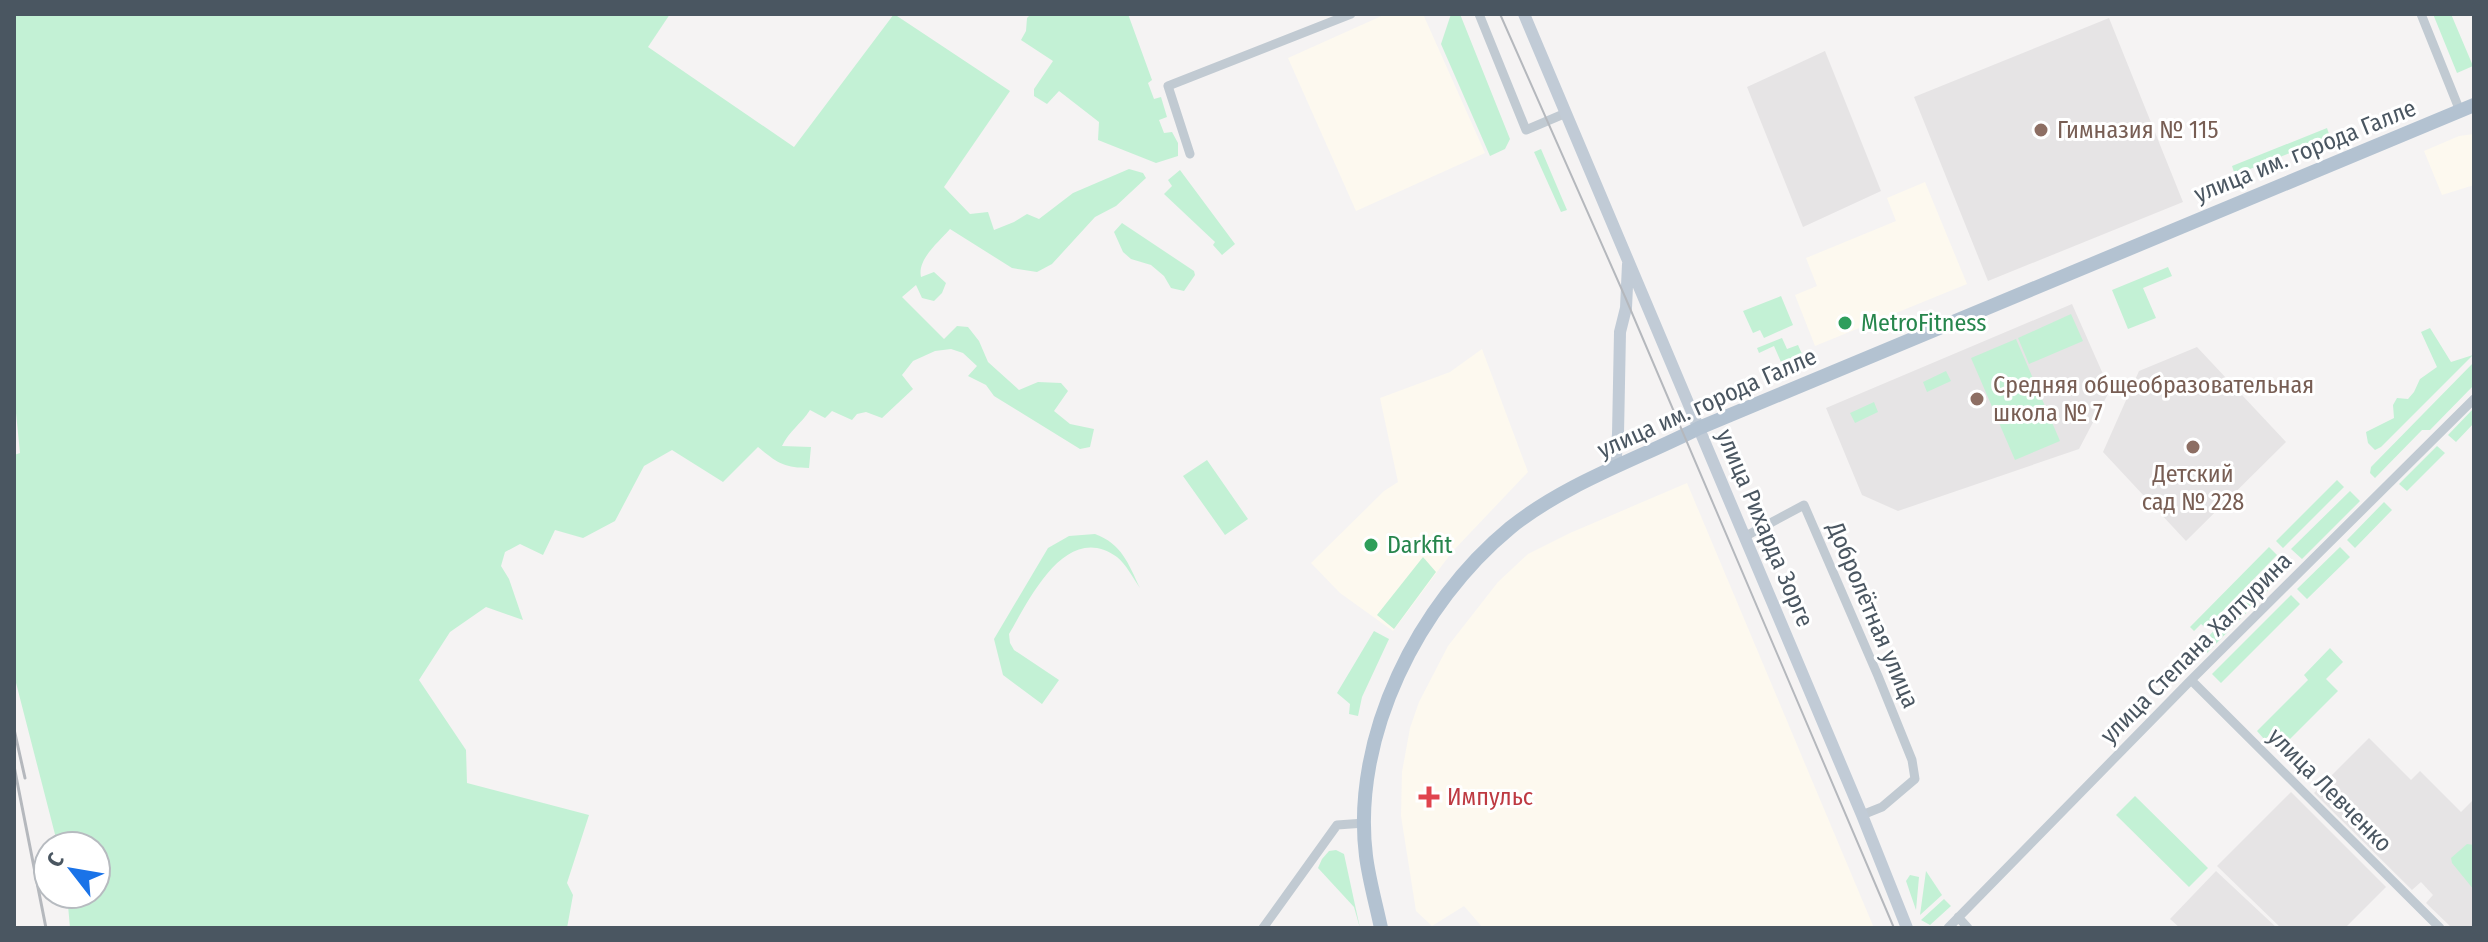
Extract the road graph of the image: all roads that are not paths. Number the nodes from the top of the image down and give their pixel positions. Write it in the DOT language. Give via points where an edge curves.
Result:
graph roads {
  1 [pos="1351,14"];
  2 [pos="1479,14"];
  3 [pos="1524,14"];
  4 [pos="2421,14"];
  5 [pos="2467,108"];
  6 [pos="1566,113"];
  7 [pos="1190,154"];
  8 [pos="1628,261"];
  9 [pos="2474,399"];
  10 [pos="1699,428"];
  11 [pos="1615,466"];
  12 [pos="1744,537"];
  13 [pos="2191,680"];
  14 [pos="1862,815"];
  15 [pos="1365,823"];
  16 [pos="1958,917"];
  17 [pos="1263,928"];
  18 [pos="1381,928"];
  19 [pos="1907,928"];
  20 [pos="1948,928"];
  21 [pos="1968,928"];
  22 [pos="2440,928"];
  1 -- 7 [label="street" via="1168,86"];
  2 -- 6 [label="street" via="1526,130"];
  3 -- 6 [label="main road, улица Рихарда Зорге"];
  4 -- 5 [label="street"];
  5 -- 10 [label="main road, улица им. города Галле"];
  6 -- 8 [label="main road, улица Рихарда Зорге"];
  8 -- 10 [label="main road, улица Рихарда Зорге"];
  8 -- 11 [label="main road"];
  9 -- 13 [label="street, улица Степана Халтурина"];
  10 -- 11 [label="main road, улица им. города Галле"];
  10 -- 12 [label="main road, улица Рихарда Зорге"];
  11 -- 15 [label="main road, улица им. города Галле" via="1511,528 1438,605 1392,687 1369,765"];
  12 -- 14 [label="main road, улица Рихарда Зорге"];
  12 -- 14 [label="street, Добролётная улица" via="1804,505 1912,760 1915,779 1882,807"];
  13 -- 16 [label="street, улица Степана Халтурина"];
  13 -- 22 [label="street, улица Левченко"];
  14 -- 19 [label="main road, улица Рихарда Зорге"];
  15 -- 17 [label="street" via="1337,825"];
  15 -- 18 [label="main road, улица им. города Галле" via="1366,857"];
  16 -- 20 [label="street, улица Степана Халтурина"];
  16 -- 21 [label="street"];
}
